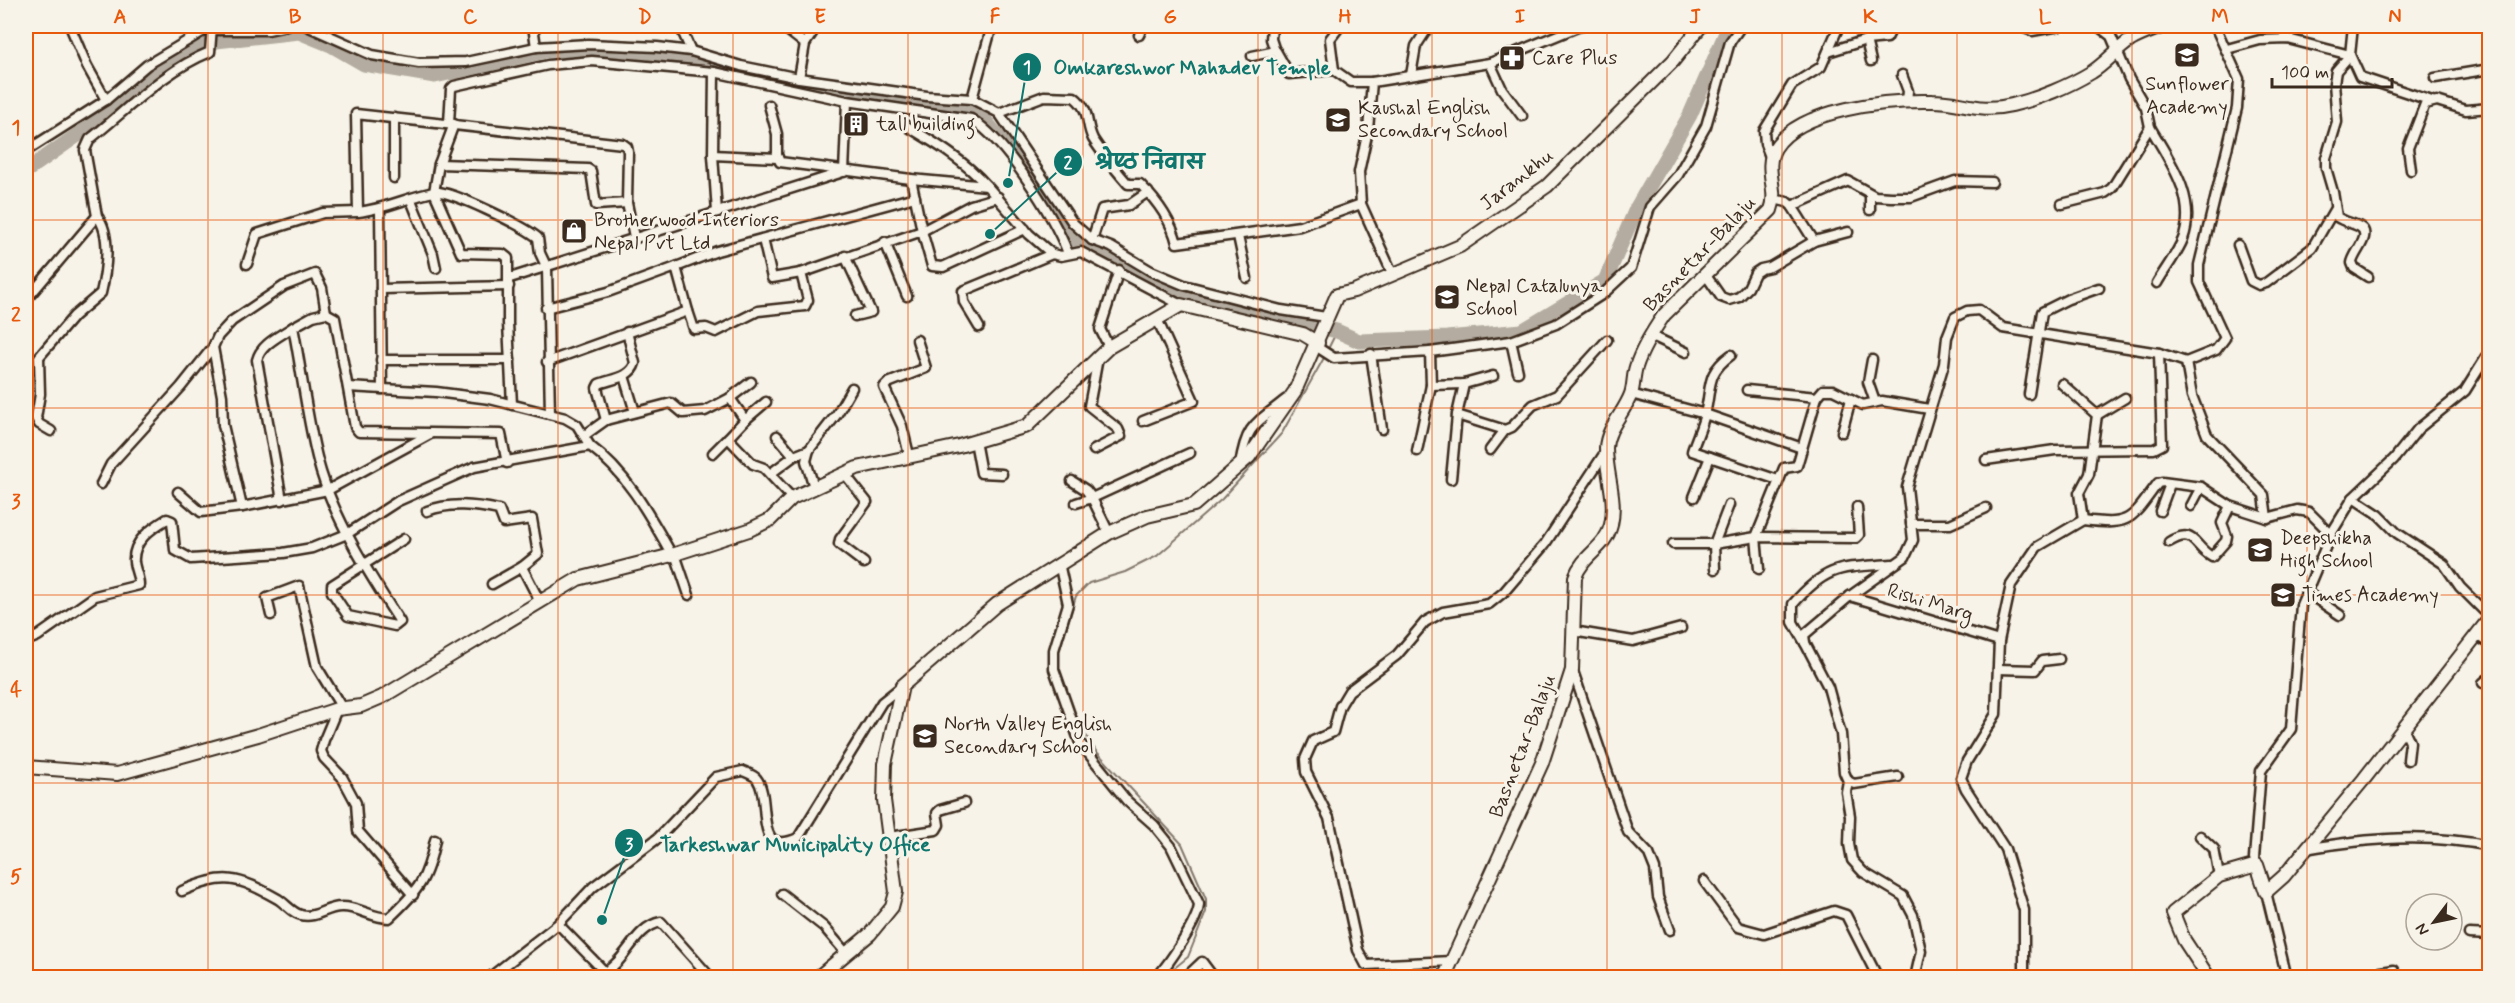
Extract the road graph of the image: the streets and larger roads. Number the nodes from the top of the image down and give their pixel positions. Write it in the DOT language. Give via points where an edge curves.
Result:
graph roads {
  1 [pos="70,26"];
  2 [pos="287,26"];
  3 [pos="307,26"];
  4 [pos="532,26"];
  5 [pos="680,26"];
  6 [pos="782,26"];
  7 [pos="817,26"];
  8 [pos="997,26"];
  9 [pos="1143,26"];
  10 [pos="1272,26"];
  11 [pos="1340,26"];
  12 [pos="1430,26"];
  13 [pos="1580,26"];
  14 [pos="1701,26"];
  15 [pos="1741,26"];
  16 [pos="1839,26"];
  17 [pos="1893,26"];
  18 [pos="2019,26"];
  19 [pos="2060,26"];
  20 [pos="2098,26"];
  21 [pos="2164,26"];
  22 [pos="2215,26"];
  23 [pos="2286,26"];
  24 [pos="2353,26"];
  25 [pos="212,27"];
  26 [pos="1139,35"];
  27 [pos="2288,39"];
  28 [pos="1866,40"];
  29 [pos="805,44"];
  30 [pos="536,46"];
  31 [pos="2227,49"];
  32 [pos="691,51"];
  33 [pos="1275,51"];
  34 [pos="1828,52"];
  35 [pos="2116,52"];
  36 [pos="2350,55"];
  37 [pos="1252,56"];
  38 [pos="1871,61"];
  39 [pos="1490,63"];
  40 [pos="2490,69"];
  41 [pos="1334,70"];
  42 [pos="714,72"];
  43 [pos="1412,75"];
  44 [pos="1902,75"];
  45 [pos="799,78"];
  46 [pos="2435,78"];
  47 [pos="1372,82"];
  48 [pos="972,99"];
  49 [pos="106,100"];
  50 [pos="847,101"];
  51 [pos="1907,101"];
  52 [pos="2432,101"];
  53 [pos="769,105"];
  54 [pos="2490,108"];
  55 [pos="999,113"];
  56 [pos="1522,116"];
  57 [pos="394,118"];
  58 [pos="451,124"];
  59 [pos="905,125"];
  60 [pos="2150,127"];
  61 [pos="26,151"];
  62 [pos="713,154"];
  63 [pos="778,158"];
  64 [pos="1771,159"];
  65 [pos="439,164"];
  66 [pos="2410,170"];
  67 [pos="844,172"];
  68 [pos="394,178"];
  69 [pos="911,180"];
  70 [pos="1992,182"];
  71 [pos="987,186"];
  72 [pos="434,192"];
  73 [pos="1148,192"];
  74 [pos="1870,194"];
  75 [pos="915,197"];
  76 [pos="998,197"];
  77 [pos="1774,199"];
  78 [pos="411,200"];
  79 [pos="627,203"];
  80 [pos="1361,204"];
  81 [pos="2062,204"];
  82 [pos="1792,206"];
  83 [pos="380,210"];
  84 [pos="1870,210"];
  85 [pos="2334,210"];
  86 [pos="358,212"];
  87 [pos="717,212"];
  88 [pos="97,216"];
  89 [pos="1025,229"];
  90 [pos="922,231"];
  91 [pos="1848,232"];
  92 [pos="1238,236"];
  93 [pos="634,237"];
  94 [pos="763,239"];
  95 [pos="1092,240"];
  96 [pos="1814,241"];
  97 [pos="885,242"];
  98 [pos="2238,245"];
  99 [pos="1049,251"];
  100 [pos="1068,253"];
  101 [pos="845,256"];
  102 [pos="247,264"];
  103 [pos="676,267"];
  104 [pos="436,268"];
  105 [pos="546,268"];
  106 [pos="1119,270"];
  107 [pos="801,273"];
  108 [pos="1705,274"];
  109 [pos="1393,275"];
  110 [pos="2368,277"];
  111 [pos="1247,278"];
  112 [pos="509,282"];
  113 [pos="2157,283"];
  114 [pos="2099,288"];
  115 [pos="381,289"];
  116 [pos="907,296"];
  117 [pos="26,300"];
  118 [pos="1181,305"];
  119 [pos="546,308"];
  120 [pos="688,311"];
  121 [pos="326,313"];
  122 [pos="855,316"];
  123 [pos="1326,317"];
  124 [pos="1157,319"];
  125 [pos="294,327"];
  126 [pos="979,327"];
  127 [pos="627,332"];
  128 [pos="2037,333"];
  129 [pos="1650,335"];
  130 [pos="917,340"];
  131 [pos="1607,340"];
  132 [pos="1511,341"];
  133 [pos="1319,346"];
  134 [pos="213,347"];
  135 [pos="1109,347"];
  136 [pos="2490,351"];
  137 [pos="1430,352"];
  138 [pos="1686,352"];
  139 [pos="2159,353"];
  140 [pos="1371,354"];
  141 [pos="1731,355"];
  142 [pos="1098,358"];
  143 [pos="381,360"];
  144 [pos="510,360"];
  145 [pos="1872,360"];
  146 [pos="547,362"];
  147 [pos="2186,362"];
  148 [pos="1518,372"];
  149 [pos="624,376"];
  150 [pos="1493,376"];
  151 [pos="750,382"];
  152 [pos="1464,384"];
  153 [pos="2062,384"];
  154 [pos="1431,385"];
  155 [pos="348,387"];
  156 [pos="852,388"];
  157 [pos="382,389"];
  158 [pos="1747,390"];
  159 [pos="1631,394"];
  160 [pos="2029,394"];
  161 [pos="1817,397"];
  162 [pos="730,398"];
  163 [pos="2125,398"];
  164 [pos="1851,399"];
  165 [pos="766,402"];
  166 [pos="1875,402"];
  167 [pos="512,405"];
  168 [pos="1929,409"];
  169 [pos="635,412"];
  170 [pos="550,414"];
  171 [pos="1705,414"];
  172 [pos="1457,415"];
  173 [pos="2097,415"];
  174 [pos="606,420"];
  175 [pos="745,420"];
  176 [pos="1143,421"];
  177 [pos="1382,429"];
  178 [pos="1505,430"];
  179 [pos="51,431"];
  180 [pos="1842,432"];
  181 [pos="432,433"];
  182 [pos="585,435"];
  183 [pos="777,436"];
  184 [pos="728,438"];
  185 [pos="975,441"];
  186 [pos="590,446"];
  187 [pos="1802,448"];
  188 [pos="2092,448"];
  189 [pos="809,450"];
  190 [pos="1094,450"];
  191 [pos="1490,450"];
  192 [pos="1606,450"];
  193 [pos="1417,451"];
  194 [pos="713,453"];
  195 [pos="1191,453"];
  196 [pos="909,455"];
  197 [pos="794,456"];
  198 [pos="1710,457"];
  199 [pos="1986,460"];
  200 [pos="507,463"];
  201 [pos="844,473"];
  202 [pos="770,474"];
  203 [pos="1002,474"];
  204 [pos="1451,479"];
  205 [pos="1778,480"];
  206 [pos="1072,481"];
  207 [pos="101,484"];
  208 [pos="2170,484"];
  209 [pos="814,487"];
  210 [pos="2201,487"];
  211 [pos="328,490"];
  212 [pos="178,492"];
  213 [pos="1694,497"];
  214 [pos="792,498"];
  215 [pos="1092,498"];
  216 [pos="2353,498"];
  217 [pos="282,500"];
  218 [pos="1076,503"];
  219 [pos="1729,505"];
  220 [pos="2191,506"];
  221 [pos="2230,506"];
  222 [pos="242,507"];
  223 [pos="1857,507"];
  224 [pos="1986,508"];
  225 [pos="427,511"];
  226 [pos="2160,511"];
  227 [pos="2267,518"];
  228 [pos="2083,520"];
  229 [pos="1911,524"];
  230 [pos="1109,533"];
  231 [pos="347,534"];
  232 [pos="2331,534"];
  233 [pos="1756,537"];
  234 [pos="404,539"];
  235 [pos="2169,542"];
  236 [pos="1673,544"];
  237 [pos="1714,544"];
  238 [pos="674,554"];
  239 [pos="864,563"];
  240 [pos="1059,563"];
  241 [pos="1892,564"];
  242 [pos="364,567"];
  243 [pos="522,567"];
  244 [pos="1715,569"];
  245 [pos="1760,569"];
  246 [pos="492,584"];
  247 [pos="2306,592"];
  248 [pos="689,595"];
  249 [pos="1850,596"];
  250 [pos="540,602"];
  251 [pos="271,615"];
  252 [pos="2340,615"];
  253 [pos="2490,617"];
  254 [pos="1681,628"];
  255 [pos="1573,631"];
  256 [pos="2476,635"];
  257 [pos="1999,640"];
  258 [pos="26,641"];
  259 [pos="1805,643"];
  260 [pos="2490,644"];
  261 [pos="2059,659"];
  262 [pos="1998,669"];
  263 [pos="1572,670"];
  264 [pos="902,686"];
  265 [pos="339,708"];
  266 [pos="2404,729"];
  267 [pos="2408,760"];
  268 [pos="26,767"];
  269 [pos="1898,777"];
  270 [pos="1848,781"];
  271 [pos="964,803"];
  272 [pos="2200,836"];
  273 [pos="889,837"];
  274 [pos="435,840"];
  275 [pos="2490,846"];
  276 [pos="2305,850"];
  277 [pos="2257,865"];
  278 [pos="2219,876"];
  279 [pos="1704,881"];
  280 [pos="182,891"];
  281 [pos="2266,892"];
  282 [pos="782,894"];
  283 [pos="413,895"];
  284 [pos="558,924"];
  285 [pos="1671,930"];
  286 [pos="2469,934"];
  287 [pos="2490,934"];
  288 [pos="846,953"];
  289 [pos="1452,961"];
  290 [pos="2394,970"];
  291 [pos="607,975"];
  292 [pos="489,978"];
  293 [pos="711,978"];
  294 [pos="817,978"];
  295 [pos="1156,978"];
  296 [pos="1185,978"];
  297 [pos="1214,978"];
  298 [pos="1444,978"];
  299 [pos="1878,978"];
  300 [pos="1915,978"];
  301 [pos="2021,978"];
  302 [pos="2209,978"];
  303 [pos="2287,978"];
  304 [pos="2345,978"];
  1 -- 49 [label="street"];
  2 -- 25 [label="street" via="268,30"];
  3 -- 30 [label="street" via="372,55 419,63 466,62"];
  4 -- 30 [label="street"];
  5 -- 32 [label="street"];
  6 -- 29 [label="street"];
  7 -- 29 [label="street"];
  8 -- 48 [label="street" via="990,33"];
  9 -- 26 [label="street"];
  10 -- 33 [label="street"];
  11 -- 41 [label="street" via="1330,39"];
  12 -- 43 [label="street" via="1416,46"];
  13 -- 39 [label="street"];
  14 -- 109 [label="street, Jarankhu" via="1674,61 1547,186 1460,246"];
  15 -- 132 [label="street" via="1730,42 1706,126 1678,175 1650,207 1631,268 1603,294 1556,324"];
  16 -- 34 [label="street"];
  17 -- 28 [label="street" via="1890,36"];
  18 -- 19 [label="street" via="2032,31"];
  20 -- 35 [label="street" via="2111,36"];
  21 -- 35 [label="street"];
  22 -- 31 [label="street"];
  23 -- 27 [label="street"];
  24 -- 36 [label="street"];
  25 -- 49 [label="street" via="147,65"];
  25 -- 88 [label="street" via="210,51 170,75 90,139 85,150"];
  27 -- 31 [label="street" via="2260,40"];
  27 -- 36 [label="street"];
  28 -- 34 [label="street"];
  28 -- 38 [label="street"];
  29 -- 45 [label="street"];
  30 -- 32 [label="street" via="589,44"];
  31 -- 147 [label="street" via="2239,79 2237,108 2199,265 2199,282 2225,338 2216,350"];
  32 -- 45 [label="street"];
  33 -- 37 [label="street"];
  33 -- 41 [label="street" via="1289,74"];
  34 -- 64 [label="street" via="1821,67 1792,85 1764,131"];
  35 -- 51 [label="street" via="2092,72 2009,106 1978,109 1934,101"];
  35 -- 60 [label="street" via="2146,108"];
  36 -- 52 [label="street" via="2360,76"];
  36 -- 85 [label="street" via="2336,71 2334,83 2337,122 2326,168"];
  39 -- 43 [label="street"];
  39 -- 56 [label="street" via="1502,89"];
  40 -- 46 [label="street"];
  41 -- 47 [label="street" via="1352,82"];
  42 -- 50 [label="street"];
  42 -- 58 [label="street" via="592,61 502,74 454,86"];
  42 -- 62 [label="street"];
  43 -- 47 [label="street"];
  44 -- 51 [label="street"];
  45 -- 48 [label="street"];
  47 -- 80 [label="street" via="1359,172"];
  48 -- 55 [label="street"];
  49 -- 61 [label="street"];
  50 -- 67 [label="street"];
  50 -- 100 [label="street" via="971,119 985,127 1048,211"];
  51 -- 64 [label="street" via="1823,116 1801,125 1780,141"];
  52 -- 54 [label="street" via="2466,110"];
  52 -- 66 [label="street" via="2420,113 2408,148"];
  53 -- 63 [label="street" via="777,134"];
  55 -- 73 [label="street" via="1044,96 1074,96 1088,115 1092,136 1111,165 1128,184 1140,184"];
  55 -- 95 [label="street" via="1073,223"];
  57 -- 58 [label="street"];
  57 -- 68 [label="street"];
  57 -- 86 [label="street" via="356,114"];
  58 -- 65 [label="street"];
  58 -- 79 [label="street" via="623,144 628,152"];
  59 -- 71 [label="street" via="943,148"];
  60 -- 81 [label="street" via="2112,188 2105,194"];
  60 -- 113 [label="street" via="2184,192 2186,220 2183,239"];
  62 -- 63 [label="street"];
  62 -- 87 [label="street"];
  63 -- 67 [label="street" via="780,162"];
  64 -- 77 [label="street, Basnetar-Balaju"];
  65 -- 72 [label="street"];
  65 -- 79 [label="street" via="588,169 596,205"];
  67 -- 69 [label="street"];
  67 -- 87 [label="street"];
  69 -- 71 [label="street"];
  69 -- 75 [label="street"];
  70 -- 74 [label="street" via="1955,181 1911,197"];
  71 -- 76 [label="street"];
  72 -- 78 [label="street"];
  72 -- 105 [label="street" via="463,199 534,235"];
  72 -- 112 [label="street" via="461,253 506,255"];
  73 -- 92 [label="street" via="1173,227 1177,243"];
  73 -- 95 [label="street" via="1130,205 1102,209"];
  74 -- 82 [label="street" via="1842,181"];
  74 -- 84 [label="street"];
  75 -- 90 [label="street"];
  75 -- 94 [label="street"];
  76 -- 89 [label="street"];
  76 -- 90 [label="street" via="971,205"];
  77 -- 82 [label="street"];
  77 -- 108 [label="street, Basnetar-Balaju" via="1768,215"];
  78 -- 83 [label="street"];
  78 -- 104 [label="street"];
  79 -- 93 [label="street"];
  80 -- 92 [label="street" via="1300,226"];
  80 -- 109 [label="street"];
  82 -- 96 [label="street"];
  83 -- 86 [label="street"];
  83 -- 115 [label="street"];
  85 -- 98 [label="street" via="2312,248 2266,283 2251,281"];
  85 -- 110 [label="street" via="2337,217 2362,228 2365,237 2352,263"];
  86 -- 102 [label="street" via="323,213 256,234"];
  87 -- 93 [label="street"];
  88 -- 117 [label="street"];
  88 -- 179 [label="street" via="104,227 105,241 101,293 74,316 39,357 36,417 39,424"];
  89 -- 90 [label="street" via="938,268 932,266"];
  89 -- 99 [label="street"];
  90 -- 97 [label="street"];
  91 -- 96 [label="street"];
  92 -- 111 [label="street"];
  93 -- 105 [label="street"];
  94 -- 103 [label="street"];
  94 -- 107 [label="street" via="772,278"];
  95 -- 123 [label="street" via="1184,285 1281,310"];
  96 -- 108 [label="street" via="1755,273 1739,297 1721,297"];
  97 -- 101 [label="street"];
  97 -- 116 [label="street"];
  99 -- 100 [label="street" via="1061,256"];
  99 -- 126 [label="street" via="963,291 964,302"];
  100 -- 106 [label="street" via="1081,252"];
  101 -- 107 [label="street"];
  101 -- 122 [label="street" via="871,312"];
  103 -- 119 [label="street" via="608,292"];
  103 -- 120 [label="street"];
  105 -- 112 [label="street"];
  105 -- 119 [label="street"];
  106 -- 118 [label="street"];
  106 -- 135 [label="street" via="1100,329"];
  107 -- 120 [label="street" via="808,300 805,306 758,311 716,333 706,328 694,329"];
  108 -- 129 [label="street, Basnetar-Balaju"];
  109 -- 123 [label="street, Jarankhu" via="1337,295"];
  112 -- 115 [label="street"];
  112 -- 144 [label="street"];
  114 -- 128 [label="street" via="2042,312"];
  115 -- 143 [label="street"];
  118 -- 124 [label="street"];
  118 -- 133 [label="street" via="1303,334"];
  119 -- 146 [label="street"];
  120 -- 127 [label="street"];
  121 -- 125 [label="street" via="307,318"];
  121 -- 134 [label="street" via="318,279 315,274 306,276 232,321"];
  121 -- 155 [label="street" via="335,318"];
  123 -- 133 [label="street, Jarankhu"];
  124 -- 135 [label="street"];
  124 -- 176 [label="street" via="1194,401"];
  125 -- 211 [label="street"];
  125 -- 217 [label="street" via="269,343 257,360"];
  127 -- 146 [label="street"];
  127 -- 149 [label="street" via="635,363"];
  128 -- 139 [label="street"];
  128 -- 160 [label="street"];
  128 -- 168 [label="street" via="2003,328 1979,310 1955,318"];
  129 -- 138 [label="street"];
  129 -- 159 [label="street, Basnetar-Balaju" via="1636,367"];
  130 -- 196 [label="street" via="926,368 884,387 902,426"];
  131 -- 178 [label="street" via="1557,395 1533,405"];
  132 -- 137 [label="street"];
  132 -- 148 [label="street"];
  133 -- 140 [label="street" via="1334,358"];
  133 -- 230 [label="street, Jarankhu" via="1292,395 1249,457 1194,505 1147,516"];
  134 -- 207 [label="street" via="111,464"];
  134 -- 222 [label="street" via="223,424"];
  135 -- 142 [label="street"];
  136 -- 216 [label="street" via="2465,391 2418,429 2394,459"];
  137 -- 140 [label="street"];
  137 -- 154 [label="street"];
  139 -- 147 [label="street"];
  139 -- 188 [label="street" via="2162,446"];
  140 -- 177 [label="street"];
  141 -- 171 [label="street" via="1719,364 1708,383"];
  142 -- 185 [label="street" via="1027,426"];
  142 -- 190 [label="street" via="1089,406 1118,429 1121,436"];
  143 -- 144 [label="street"];
  143 -- 157 [label="street"];
  144 -- 167 [label="street"];
  145 -- 166 [label="street" via="1868,382"];
  146 -- 170 [label="street"];
  147 -- 227 [label="street" via="2192,396 2207,435 2264,495"];
  149 -- 169 [label="street"];
  149 -- 174 [label="street" via="598,384"];
  150 -- 152 [label="street"];
  151 -- 162 [label="street"];
  152 -- 154 [label="street"];
  152 -- 172 [label="street"];
  153 -- 173 [label="street"];
  154 -- 193 [label="street"];
  155 -- 157 [label="street"];
  155 -- 181 [label="street" via="359,432"];
  156 -- 189 [label="street"];
  157 -- 167 [label="street" via="455,394"];
  158 -- 161 [label="street"];
  159 -- 171 [label="street"];
  159 -- 192 [label="street, Basnetar-Balaju" via="1607,438"];
  161 -- 164 [label="street" via="1823,390 1833,390"];
  161 -- 187 [label="street"];
  162 -- 169 [label="street" via="705,411 683,413 671,403"];
  162 -- 175 [label="street"];
  163 -- 173 [label="street"];
  164 -- 166 [label="street" via="1863,405"];
  164 -- 180 [label="street"];
  165 -- 175 [label="street"];
  166 -- 168 [label="street"];
  167 -- 170 [label="street"];
  168 -- 229 [label="street" via="1907,487"];
  169 -- 174 [label="street"];
  170 -- 182 [label="street" via="577,425"];
  171 -- 187 [label="street"];
  171 -- 198 [label="street" via="1692,451"];
  172 -- 178 [label="street"];
  172 -- 204 [label="street"];
  173 -- 188 [label="street"];
  174 -- 182 [label="street"];
  175 -- 184 [label="street"];
  178 -- 191 [label="street"];
  181 -- 200 [label="street" via="501,434"];
  181 -- 211 [label="street"];
  182 -- 186 [label="street"];
  183 -- 197 [label="street"];
  184 -- 194 [label="street"];
  184 -- 202 [label="street" via="750,461"];
  185 -- 196 [label="street"];
  185 -- 203 [label="street" via="981,473"];
  186 -- 200 [label="street"];
  186 -- 238 [label="street" via="619,472"];
  187 -- 205 [label="street" via="1797,466 1784,468"];
  188 -- 199 [label="street"];
  188 -- 228 [label="street" via="2089,474 2079,493"];
  189 -- 197 [label="street"];
  189 -- 209 [label="street" via="806,461"];
  192 -- 255 [label="street, Basnetar-Balaju" via="1614,504 1610,528 1600,546 1581,562 1575,577"];
  192 -- 289 [label="street" via="1545,544 1504,592 1489,604 1443,612 1425,622 1397,656 1349,691 1333,732 1313,741 1305,759 1306,772 1329,818 1358,950 1366,965"];
  195 -- 215 [label="street"];
  196 -- 201 [label="street"];
  197 -- 202 [label="street"];
  198 -- 205 [label="street"];
  198 -- 213 [label="street"];
  200 -- 231 [label="street" via="474,467 409,496"];
  201 -- 209 [label="street"];
  201 -- 239 [label="street" via="867,502 839,544"];
  202 -- 214 [label="street"];
  205 -- 233 [label="street"];
  206 -- 215 [label="street"];
  208 -- 210 [label="street"];
  208 -- 226 [label="street"];
  208 -- 228 [label="street" via="2158,483 2134,516 2115,524"];
  209 -- 214 [label="street"];
  210 -- 220 [label="street"];
  210 -- 221 [label="street"];
  211 -- 217 [label="street"];
  211 -- 231 [label="street"];
  212 -- 222 [label="street" via="201,512"];
  214 -- 238 [label="street" via="770,520 749,530"];
  215 -- 218 [label="street"];
  215 -- 230 [label="street"];
  216 -- 232 [label="street"];
  216 -- 253 [label="street" via="2444,564"];
  217 -- 222 [label="street"];
  219 -- 237 [label="street"];
  221 -- 227 [label="street"];
  221 -- 235 [label="street" via="2222,522 2228,536 2212,557 2190,537 2184,535"];
  223 -- 233 [label="street" via="1856,538"];
  224 -- 229 [label="street" via="1950,524"];
  225 -- 243 [label="street" via="441,506 482,506 500,510 504,523 532,519 538,557"];
  227 -- 232 [label="street" via="2296,510 2309,512"];
  228 -- 257 [label="street" via="2037,547 2011,585"];
  229 -- 241 [label="street" via="1913,540 1905,556"];
  230 -- 240 [label="street, Jarankhu"];
  231 -- 242 [label="street"];
  231 -- 258 [label="street" via="312,548 283,553 191,559 175,550 172,521 167,519 150,529 136,547 133,559 139,585 95,596"];
  232 -- 247 [label="street"];
  233 -- 237 [label="street"];
  233 -- 245 [label="street"];
  234 -- 242 [label="street"];
  236 -- 237 [label="street"];
  237 -- 244 [label="street"];
  238 -- 248 [label="street"];
  238 -- 250 [label="street" via="578,579"];
  240 -- 264 [label="street, Jarankhu" via="996,604"];
  240 -- 295 [label="street" via="1068,604 1054,650 1054,669 1080,743 1127,801 1171,846 1199,904 1192,926"];
  241 -- 249 [label="street"];
  241 -- 259 [label="street" via="1823,574 1805,590 1792,604 1793,622"];
  242 -- 242 [label="street" via="400,622 398,625 348,616 332,592 332,585"];
  243 -- 246 [label="street"];
  243 -- 250 [label="street"];
  247 -- 252 [label="street"];
  247 -- 277 [label="street" via="2301,605 2291,729 2260,771 2254,858"];
  249 -- 257 [label="street, Rishi Marg"];
  249 -- 259 [label="street" via="1804,635"];
  250 -- 265 [label="street" via="382,697 361,706"];
  251 -- 265 [label="street" via="267,598 299,586 317,667"];
  253 -- 256 [label="street"];
  254 -- 255 [label="street" via="1633,641"];
  255 -- 263 [label="street, Basnetar-Balaju"];
  256 -- 260 [label="street"];
  256 -- 266 [label="street"];
  257 -- 262 [label="street"];
  259 -- 270 [label="street" via="1828,687"];
  261 -- 262 [label="street" via="2042,661 2035,670"];
  262 -- 301 [label="street" via="1996,714 1961,778 2005,849 2024,910"];
  263 -- 285 [label="street" via="1628,832 1649,854 1658,897"];
  263 -- 289 [label="street, Basnetar-Balaju" via="1542,763"];
  264 -- 273 [label="street" via="885,764 884,801"];
  264 -- 284 [label="street" via="882,702 798,838 788,843 776,841 768,834 756,778 743,771 716,777 658,838 593,887"];
  265 -- 268 [label="street" via="117,774"];
  265 -- 283 [label="street" via="321,751 356,803 358,831"];
  266 -- 267 [label="street" via="2410,742"];
  266 -- 276 [label="street"];
  269 -- 270 [label="street" via="1854,784"];
  270 -- 300 [label="street" via="1852,860 1863,872 1903,896 1913,915 1921,951"];
  271 -- 273 [label="street" via="940,810 936,830"];
  272 -- 278 [label="street" via="2214,849"];
  273 -- 288 [label="street" via="896,892 892,908 870,934"];
  274 -- 283 [label="street" via="428,872"];
  275 -- 276 [label="street" via="2394,838 2364,839"];
  276 -- 281 [label="street"];
  277 -- 278 [label="street"];
  277 -- 281 [label="street"];
  278 -- 302 [label="street" via="2173,913 2184,940"];
  279 -- 299 [label="street" via="1738,927 1764,934 1834,911 1846,915"];
  280 -- 283 [label="street" via="219,878 242,882 280,900 298,915 311,917 338,907 389,918"];
  281 -- 303 [label="street"];
  282 -- 288 [label="street" via="824,927"];
  284 -- 291 [label="street"];
  284 -- 292 [label="street"];
  286 -- 287 [label="street"];
  288 -- 294 [label="street"];
  289 -- 298 [label="street, Basnetar-Balaju"];
  290 -- 304 [label="street"];
  291 -- 293 [label="street" via="639,935 661,922"];
  296 -- 297 [label="street" via="1203,962"];
}
